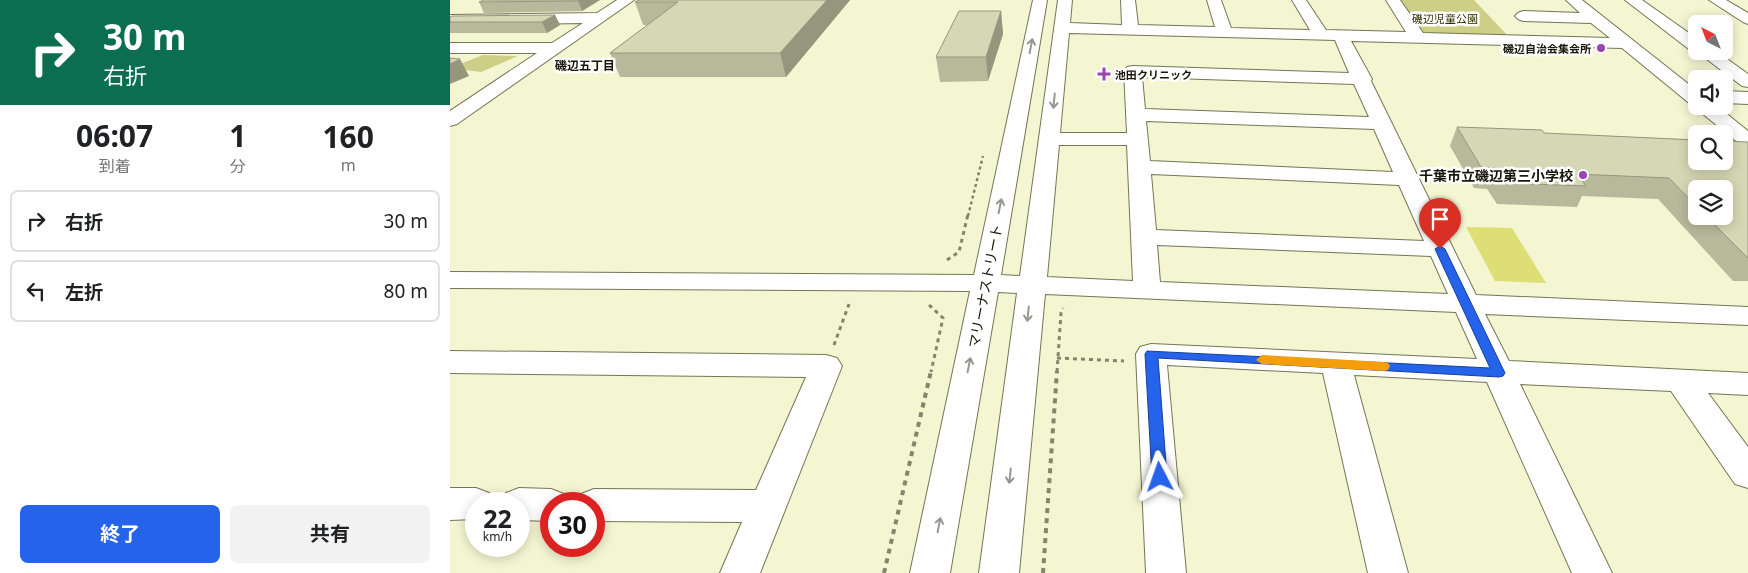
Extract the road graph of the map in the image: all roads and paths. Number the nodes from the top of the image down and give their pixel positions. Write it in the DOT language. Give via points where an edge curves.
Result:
graph roads {
  1 [pos="627,0"];
  2 [pos="1040,0"];
  3 [pos="1065,0"];
  4 [pos="1128,0"];
  5 [pos="1214,0"];
  6 [pos="1300,0"];
  7 [pos="1393,0"];
  8 [pos="1573,0"];
  9 [pos="1632,0"];
  10 [pos="1716,0"];
  11 [pos="488,4"];
  12 [pos="560,5"];
  13 [pos="1523,16"];
  14 [pos="600,18"];
  15 [pos="1595,18"];
  16 [pos="537,19"];
  17 [pos="1748,19"];
  18 [pos="454,20"];
  19 [pos="1062,28"];
  20 [pos="1130,30"];
  21 [pos="1226,33"];
  22 [pos="1331,35"];
  23 [pos="1418,38"];
  24 [pos="1688,40"];
  25 [pos="1626,43"];
  26 [pos="450,48"];
  27 [pos="488,48"];
  28 [pos="557,48"];
  29 [pos="1717,60"];
  30 [pos="450,65"];
  31 [pos="1363,79"];
  32 [pos="1748,82"];
  33 [pos="1688,93"];
  34 [pos="1733,97"];
  35 [pos="1748,98"];
  36 [pos="1136,115"];
  37 [pos="1716,115"];
  38 [pos="450,120"];
  39 [pos="1383,123"];
  40 [pos="1051,139"];
  41 [pos="1137,139"];
  42 [pos="1748,141"];
  43 [pos="984,155"];
  44 [pos="1139,167"];
  45 [pos="1409,179"];
  46 [pos="1145,237"];
  47 [pos="1440,249"];
  48 [pos="944,262"];
  49 [pos="450,280"];
  50 [pos="985,283"];
  51 [pos="1031,284"];
  52 [pos="1148,290"];
  53 [pos="850,301"];
  54 [pos="1466,304"];
  55 [pos="1748,316"];
  56 [pos="1057,358"];
  57 [pos="450,362"];
  58 [pos="1152,362"];
  59 [pos="1336,364"];
  60 [pos="826,366"];
  61 [pos="1499,373"];
  62 [pos="1681,381"];
  63 [pos="1748,384"];
  64 [pos="1748,474"];
  65 [pos="450,504"];
  66 [pos="465,504"];
  67 [pos="605,505"];
  68 [pos="767,506"];
  69 [pos="740,573"];
  70 [pos="930,573"];
  71 [pos="999,573"];
  72 [pos="1166,573"];
  73 [pos="1388,573"];
  74 [pos="1592,573"];
  1 -- 14 [label="street"];
  50 -- 2 [label="street, マリーナストリート, one-way"];
  3 -- 19 [label="street"];
  4 -- 20 [label="street"];
  5 -- 21 [label="street"];
  6 -- 22 [label="street"];
  7 -- 23 [label="street"];
  8 -- 15 [label="street"];
  9 -- 24 [label="street"];
  10 -- 17 [label="street"];
  11 -- 18 [label="street"];
  12 -- 16 [label="street"];
  13 -- 15 [label="street"];
  14 -- 16 [label="street"];
  14 -- 28 [label="street"];
  15 -- 25 [label="street"];
  16 -- 18 [label="street"];
  19 -- 20 [label="street"];
  19 -- 40 [label="street, one-way"];
  20 -- 21 [label="street"];
  21 -- 22 [label="street"];
  22 -- 23 [label="street"];
  22 -- 31 [label="street"];
  23 -- 25 [label="street"];
  25 -- 33 [label="street"];
  26 -- 27 [label="street"];
  27 -- 28 [label="street"];
  27 -- 30 [label="street"];
  28 -- 38 [label="street"];
  29 -- 32 [label="street"];
  31 -- 36 [label="street" via="1133,71"];
  31 -- 39 [label="street"];
  34 -- 35 [label="street"];
  36 -- 39 [label="street"];
  36 -- 41 [label="street"];
  37 -- 42 [label="street"];
  39 -- 45 [label="street"];
  40 -- 41 [label="street"];
  40 -- 51 [label="street"];
  41 -- 44 [label="street"];
  43 -- 48 [label="path" via="959,252"];
  44 -- 45 [label="street"];
  44 -- 46 [label="street"];
  45 -- 47 [label="street"];
  46 -- 47 [label="street"];
  46 -- 52 [label="street"];
  47 -- 54 [label="street"];
  49 -- 50 [label="street"];
  50 -- 51 [label="street"];
  70 -- 50 [label="street, マリーナストリート, one-way"];
  51 -- 52 [label="street"];
  51 -- 71 [label="street, one-way"];
  52 -- 54 [label="street"];
  53 -- 60 [label="path"];
  54 -- 55 [label="street"];
  54 -- 61 [label="street"];
  56 -- 58 [label="path"];
  57 -- 60 [label="street"];
  58 -- 59 [label="street" via="1151,354"];
  58 -- 72 [label="street"];
  59 -- 61 [label="street"];
  59 -- 73 [label="street"];
  60 -- 68 [label="street"];
  61 -- 62 [label="street"];
  61 -- 74 [label="street"];
  62 -- 63 [label="street"];
  62 -- 64 [label="street"];
  65 -- 66 [label="street"];
  67 -- 68 [label="street"];
  68 -- 69 [label="street"];
}
